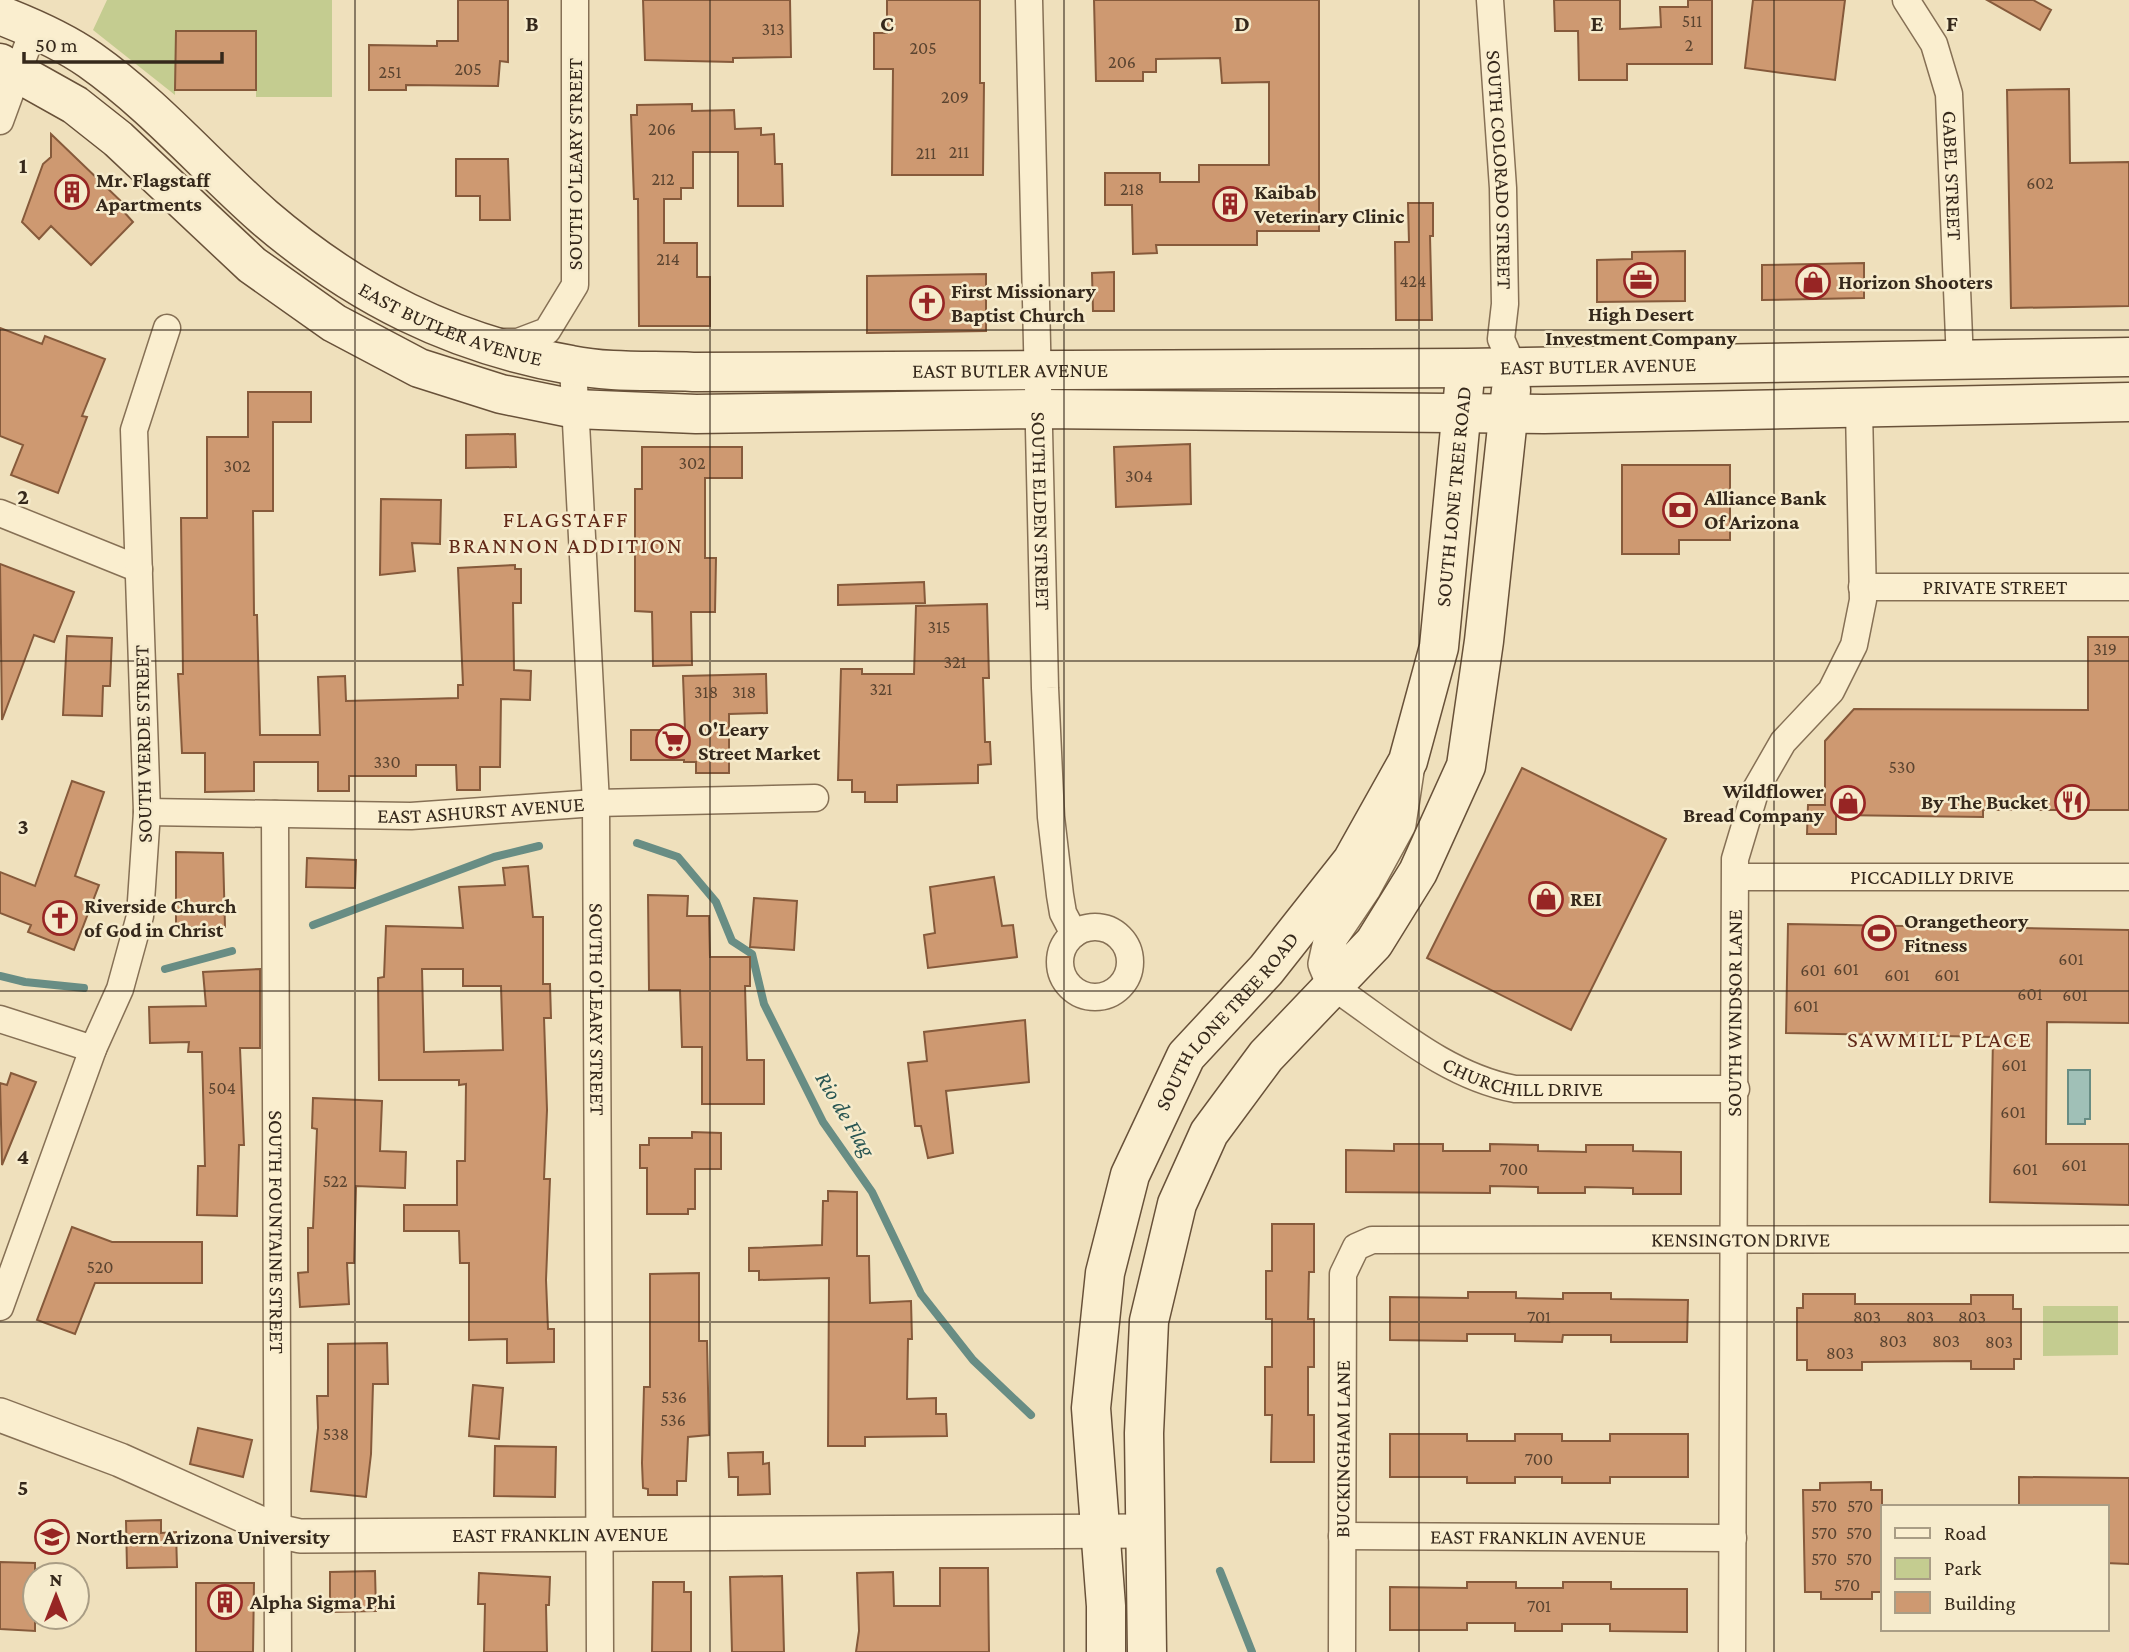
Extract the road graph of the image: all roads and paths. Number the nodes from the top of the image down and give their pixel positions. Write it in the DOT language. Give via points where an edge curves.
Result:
graph roads {
  1 [pos="575,0"];
  2 [pos="1029,0"];
  3 [pos="1490,0"];
  4 [pos="1906,0"];
  5 [pos="17,22"];
  6 [pos="9,67"];
  7 [pos="0,121"];
  8 [pos="167,328"];
  9 [pos="477,341"];
  10 [pos="1507,353"];
  11 [pos="2129,357"];
  12 [pos="1960,362"];
  13 [pos="573,366"];
  14 [pos="1466,368"];
  15 [pos="1038,370"];
  16 [pos="2129,402"];
  17 [pos="575,409"];
  18 [pos="1039,409"];
  19 [pos="1859,409"];
  20 [pos="1461,413"];
  21 [pos="1508,414"];
  22 [pos="0,513"];
  23 [pos="139,569"];
  24 [pos="1862,587"];
  25 [pos="2129,587"];
  26 [pos="1408,761"];
  27 [pos="816,797"];
  28 [pos="596,803"];
  29 [pos="147,812"];
  30 [pos="275,814"];
  31 [pos="1736,877"];
  32 [pos="2129,877"];
  33 [pos="1074,934"];
  34 [pos="1335,988"];
  35 [pos="0,1019"];
  36 [pos="93,1049"];
  37 [pos="1736,1088"];
  38 [pos="2129,1239"];
  39 [pos="1735,1240"];
  40 [pos="1356,1247"];
  41 [pos="0,1307"];
  42 [pos="0,1415"];
  43 [pos="1100,1530"];
  44 [pos="278,1531"];
  45 [pos="1146,1531"];
  46 [pos="599,1534"];
  47 [pos="1342,1536"];
  48 [pos="1733,1538"];
  49 [pos="278,1652"];
  50 [pos="600,1652"];
  51 [pos="1106,1652"];
  52 [pos="1147,1652"];
  53 [pos="1342,1652"];
  54 [pos="1732,1652"];
  1 -- 9 [label="street, SOUTH O'LEARY STREET" via="575,285 547,331 518,342"];
  2 -- 15 [label="street, SOUTH ELDEN STREET"];
  3 -- 10 [label="street, SOUTH COLORADO STREET" via="1503,188"];
  4 -- 12 [label="street, GABEL STREET" via="1934,44 1949,94"];
  5 -- 6 [label="street"];
  5 -- 9 [label="main road, EAST BUTLER AVENUE" via="90,60 264,217 338,276 410,316"];
  6 -- 7 [label="street"];
  6 -- 17 [label="main road, EAST BUTLER AVENUE" via="75,105 118,139 252,265 334,323 419,368 501,394"];
  8 -- 23 [label="street, SOUTH VERDE STREET" via="134,430"];
  9 -- 13 [label="main road, EAST BUTLER AVENUE"];
  10 -- 12 [label="main road, EAST BUTLER AVENUE"];
  10 -- 14 [label="main road, EAST BUTLER AVENUE"];
  10 -- 21 [label="main road, SOUTH LONE TREE ROAD"];
  11 -- 12 [label="main road, EAST BUTLER AVENUE"];
  13 -- 15 [label="main road, EAST BUTLER AVENUE" via="693,372"];
  13 -- 17 [label="street, SOUTH O'LEARY STREET"];
  14 -- 15 [label="main road, EAST BUTLER AVENUE"];
  14 -- 20 [label="main road, SOUTH LONE TREE ROAD"];
  15 -- 18 [label="street, SOUTH ELDEN STREET"];
  16 -- 19 [label="main road, EAST BUTLER AVENUE"];
  17 -- 18 [label="main road, EAST BUTLER AVENUE" via="696,414"];
  17 -- 28 [label="street, SOUTH O'LEARY STREET"];
  18 -- 20 [label="main road, EAST BUTLER AVENUE"];
  18 -- 33 [label="street, SOUTH ELDEN STREET" via="1051,817 1063,913"];
  19 -- 21 [label="main road, EAST BUTLER AVENUE"];
  19 -- 24 [label="street, SOUTH WINDSOR LANE"];
  20 -- 21 [label="main road, EAST BUTLER AVENUE"];
  20 -- 26 [label="main road, SOUTH LONE TREE ROAD" via="1439,647"];
  21 -- 34 [label="main road, SOUTH LONE TREE ROAD" via="1466,766 1418,872 1374,943"];
  22 -- 23 [label="street"];
  23 -- 29 [label="street, SOUTH VERDE STREET"];
  24 -- 25 [label="street, PRIVATE STREET"];
  24 -- 31 [label="street, SOUTH WINDSOR LANE" via="1854,645 1831,691 1783,743 1756,789 1735,859"];
  26 -- 34 [label="street" via="1399,824 1331,937 1325,964"];
  26 -- 43 [label="main road, SOUTH LONE TREE ROAD" via="1352,861 1266,970 1186,1056 1130,1175 1105,1273 1091,1408"];
  27 -- 28 [label="street, EAST ASHURST AVENUE"];
  28 -- 30 [label="street, EAST ASHURST AVENUE" via="411,816"];
  28 -- 46 [label="street, SOUTH O'LEARY STREET"];
  29 -- 30 [label="street, EAST ASHURST AVENUE"];
  29 -- 36 [label="street, SOUTH VERDE STREET" via="140,916 120,989"];
  30 -- 44 [label="street, SOUTH FOUNTAINE STREET"];
  31 -- 32 [label="street, PICCADILLY DRIVE"];
  31 -- 37 [label="street, SOUTH WINDSOR LANE"];
  34 -- 37 [label="street, CHURCHILL DRIVE" via="1459,1072 1493,1085"];
  34 -- 45 [label="main road, SOUTH LONE TREE ROAD" via="1266,1056 1209,1133 1177,1204 1149,1321"];
  35 -- 36 [label="street"];
  36 -- 41 [label="street, SOUTH VERDE STREET"];
  37 -- 39 [label="street, SOUTH WINDSOR LANE"];
  38 -- 39 [label="street, KENSINGTON DRIVE"];
  39 -- 40 [label="street, KENSINGTON DRIVE" via="1372,1240"];
  39 -- 48 [label="street, SOUTH WINDSOR LANE"];
  40 -- 47 [label="street, BUCKINGHAM LANE" via="1343,1274"];
  42 -- 44 [label="street, EAST FRANKLIN AVENUE" via="120,1461"];
  43 -- 45 [label="street, EAST FRANKLIN AVENUE"];
  43 -- 46 [label="street, EAST FRANKLIN AVENUE"];
  43 -- 51 [label="main road, SOUTH LONE TREE ROAD"];
  44 -- 46 [label="street, EAST FRANKLIN AVENUE" via="300,1536"];
  44 -- 49 [label="street, SOUTH FOUNTAINE STREET"];
  45 -- 52 [label="main road, SOUTH LONE TREE ROAD"];
  46 -- 50 [label="street, SOUTH O'LEARY STREET"];
  47 -- 48 [label="street, EAST FRANKLIN AVENUE"];
  47 -- 53 [label="street, BUCKINGHAM LANE"];
  48 -- 54 [label="street, SOUTH WINDSOR LANE"];
}
